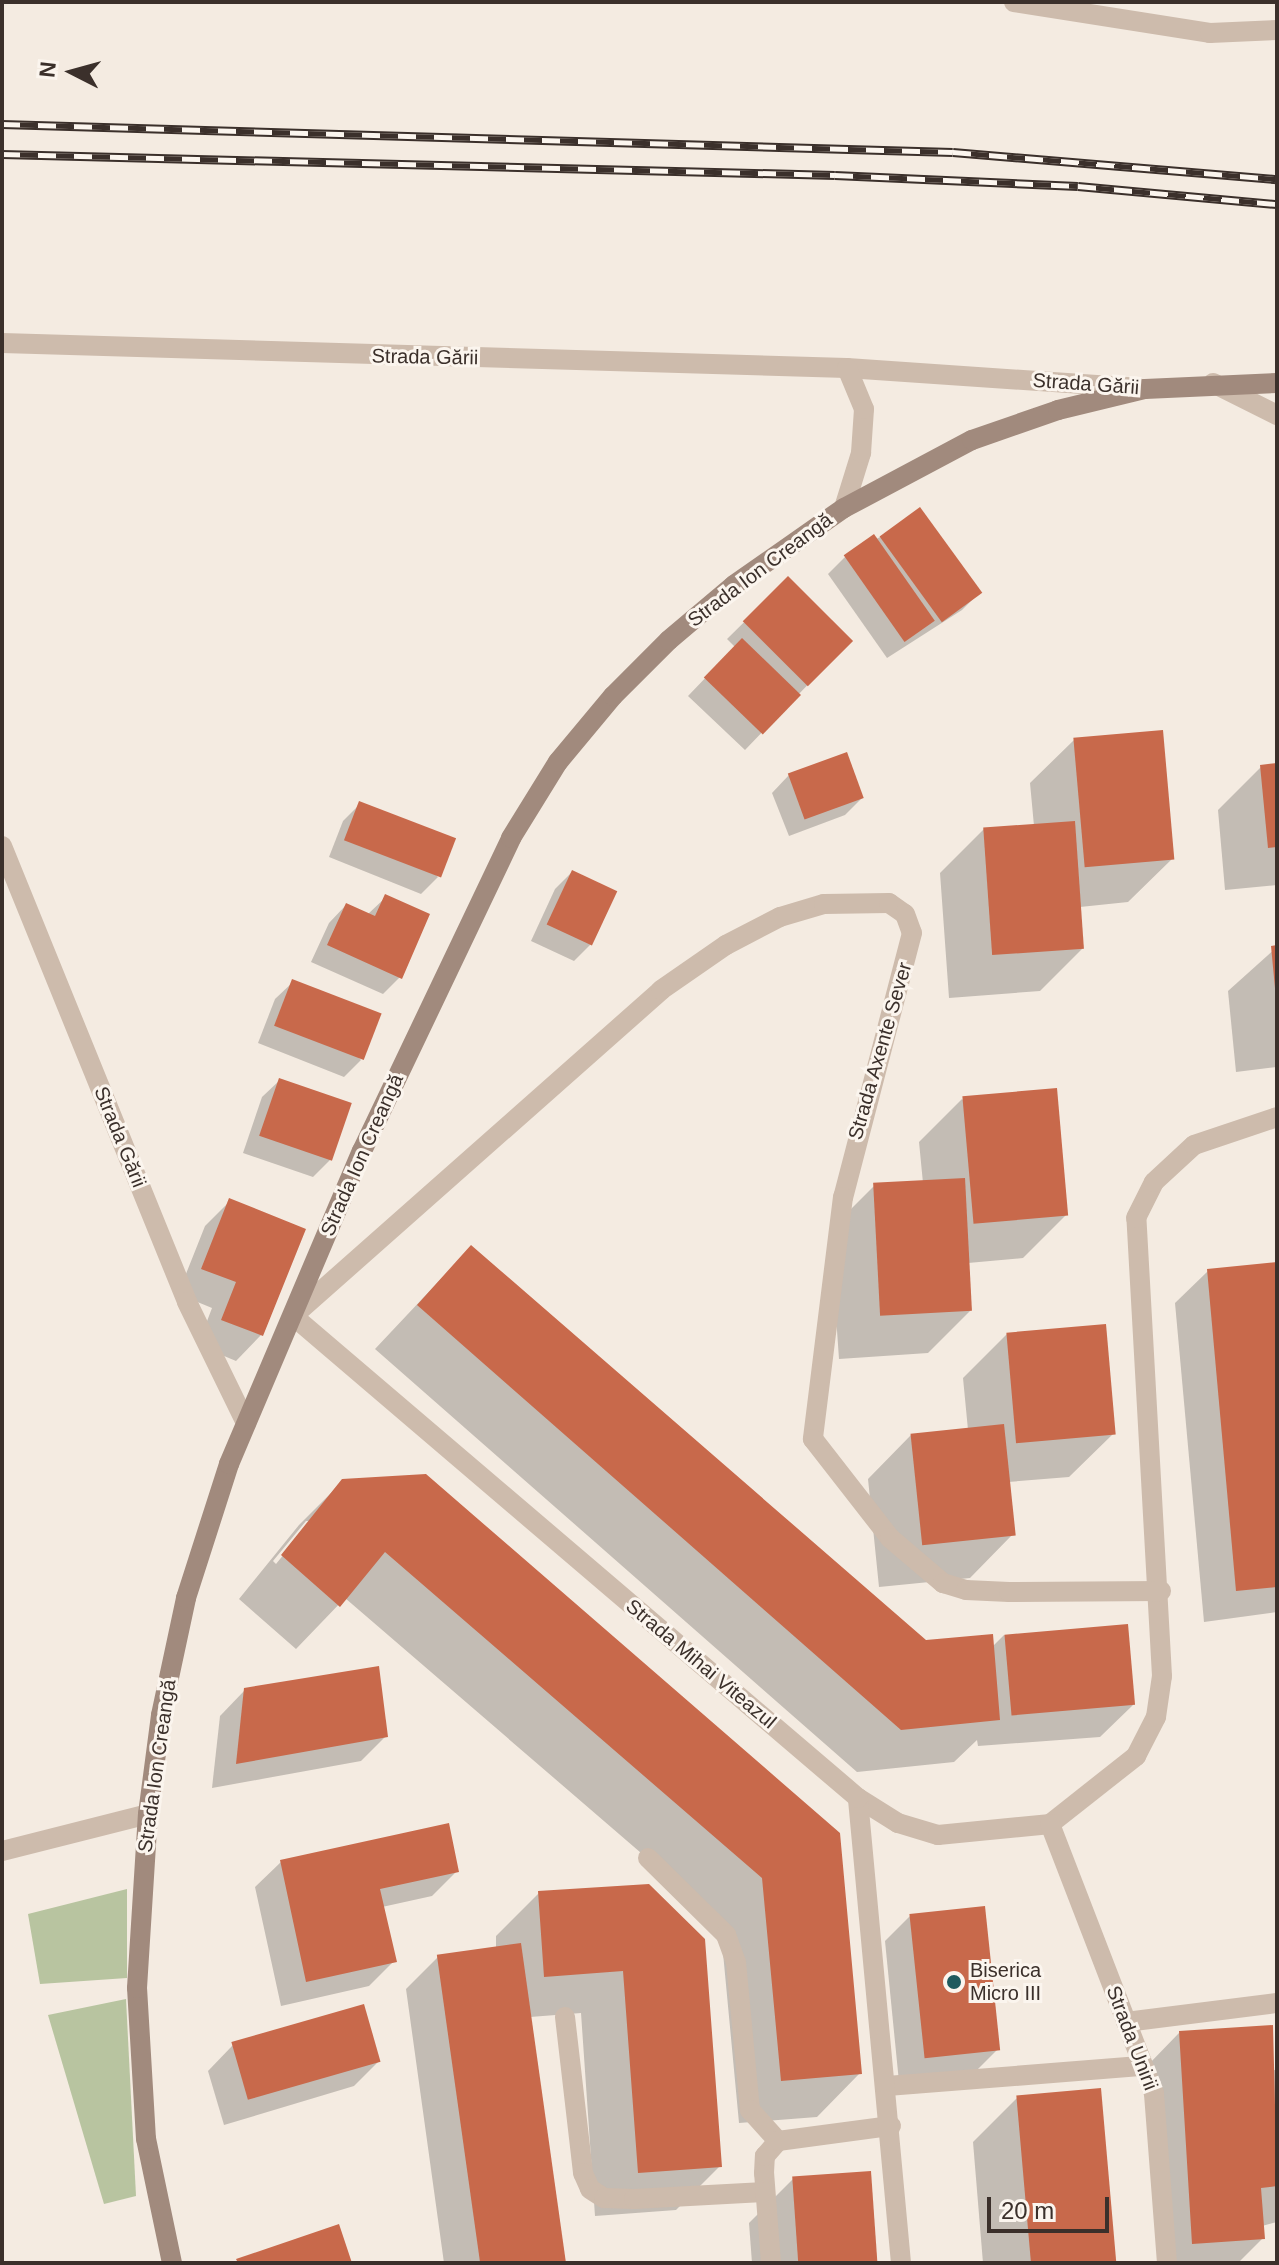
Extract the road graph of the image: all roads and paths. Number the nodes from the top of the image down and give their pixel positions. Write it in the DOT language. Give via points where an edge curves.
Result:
graph roads {
  1 [pos="1014,2"];
  2 [pos="1277,30"];
  3 [pos="2,343"];
  4 [pos="847,368"];
  5 [pos="1212,383"];
  6 [pos="1277,383"];
  7 [pos="1145,389"];
  8 [pos="1277,415"];
  9 [pos="844,508"];
  10 [pos="2,846"];
  11 [pos="1277,1117"];
  12 [pos="293,1316"];
  13 [pos="246,1423"];
  14 [pos="1161,1591"];
  15 [pos="858,1798"];
  16 [pos="148,1814"];
  17 [pos="1050,1824"];
  18 [pos="2,1851"];
  19 [pos="648,1858"];
  20 [pos="1277,2003"];
  21 [pos="565,2017"];
  22 [pos="1126,2022"];
  23 [pos="1143,2066"];
  24 [pos="887,2086"];
  25 [pos="891,2126"];
  26 [pos="778,2141"];
  27 [pos="765,2192"];
  28 [pos="172,2263"];
  29 [pos="771,2263"];
  30 [pos="901,2263"];
  31 [pos="1167,2263"];
  1 -- 2 [label="street" via="1210,33"];
  3 -- 4 [label="street, Strada Gării"];
  4 -- 7 [label="street, Strada Gării"];
  4 -- 9 [label="street" via="864,409 861,453"];
  5 -- 6 [label="main road, Strada Gării"];
  5 -- 7 [label="main road, Strada Gării"];
  5 -- 8 [label="street"];
  7 -- 9 [label="main road, Strada Ion Creangă" via="972,440"];
  9 -- 12 [label="main road, Strada Ion Creangă" via="734,585 669,640 558,762 511,838 459,940"];
  10 -- 13 [label="street, Strada Gării" via="187,1302"];
  11 -- 14 [label="street" via="1194,1145 1154,1182 1136,1218"];
  12 -- 13 [label="main road, Strada Ion Creangă"];
  12 -- 14 [label="street, Strada Axente Sever" via="661,990 726,945 780,917 824,904 889,903 905,914 912,933 843,1197 813,1439 890,1538 943,1583 1009,1592"];
  12 -- 15 [label="street, Strada Mihai Viteazul"];
  13 -- 16 [label="main road, Strada Ion Creangă" via="186,1598 161,1715"];
  14 -- 17 [label="street" via="1162,1676 1156,1717 1136,1756"];
  15 -- 17 [label="street" via="898,1823 938,1835"];
  15 -- 24 [label="street"];
  16 -- 18 [label="street"];
  16 -- 28 [label="main road, Strada Ion Creangă" via="138,1921 139,2056 146,2139"];
  17 -- 22 [label="street, Strada Unirii"];
  19 -- 26 [label="street" via="726,1935 736,1962 750,2110"];
  20 -- 22 [label="street"];
  21 -- 27 [label="street" via="583,2173 590,2189 604,2198 634,2199"];
  22 -- 23 [label="street, Strada Unirii"];
  23 -- 24 [label="street"];
  23 -- 31 [label="street, Strada Unirii" via="1154,2094"];
  24 -- 25 [label="street"];
  25 -- 26 [label="street"];
  25 -- 30 [label="street"];
  26 -- 27 [label="street" via="765,2156"];
  27 -- 29 [label="street"];
}
